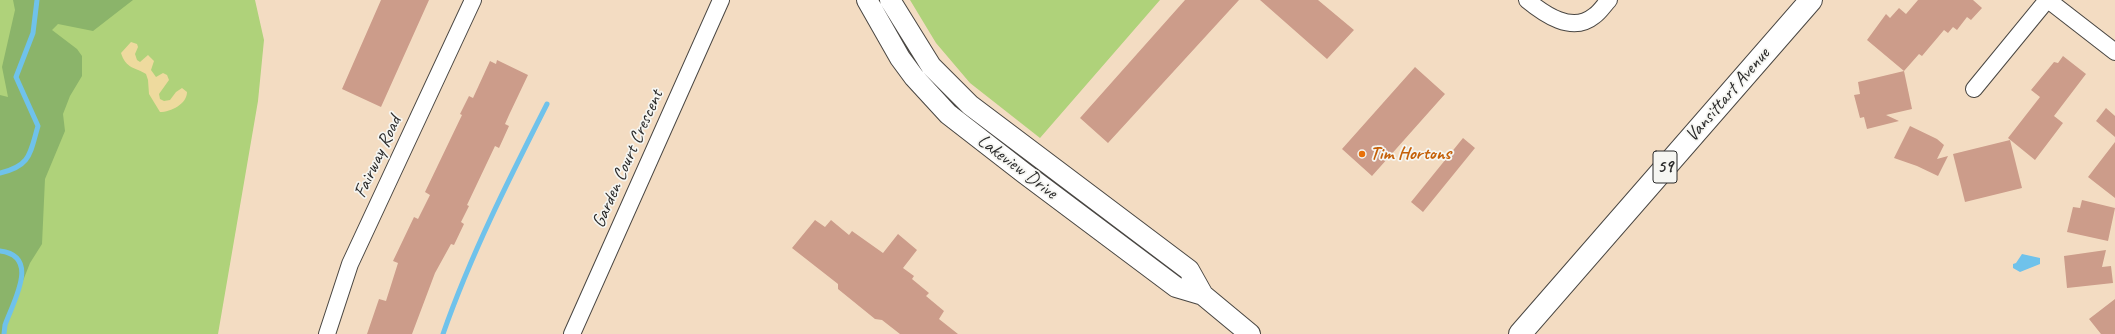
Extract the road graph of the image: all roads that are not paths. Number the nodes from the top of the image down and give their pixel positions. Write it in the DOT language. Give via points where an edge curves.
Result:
graph roads {
  1 [pos="473,0"];
  2 [pos="722,0"];
  3 [pos="867,0"];
  4 [pos="890,0"];
  5 [pos="1527,0"];
  6 [pos="1609,0"];
  7 [pos="1811,0"];
  8 [pos="2047,0"];
  9 [pos="2115,52"];
  10 [pos="1974,89"];
  11 [pos="1203,295"];
  12 [pos="327,334"];
  13 [pos="572,334"];
  14 [pos="1250,334"];
  15 [pos="1520,334"];
  1 -- 12 [label="street, Fairway Road" via="350,264"];
  2 -- 13 [label="street, Garden Court Crescent"];
  3 -- 11 [label="street, Lakeview Drive" via="900,58 948,114 1176,287"];
  4 -- 11 [label="street, Lakeview Drive" via="931,66 960,96 1034,155 1189,270"];
  5 -- 6 [label="street" via="1558,21 1581,23 1594,17"];
  7 -- 15 [label="main road, Vansittart Avenue / 59"];
  8 -- 9 [label="street"];
  8 -- 10 [label="street"];
  11 -- 14 [label="street, Lakeview Drive"];
}
